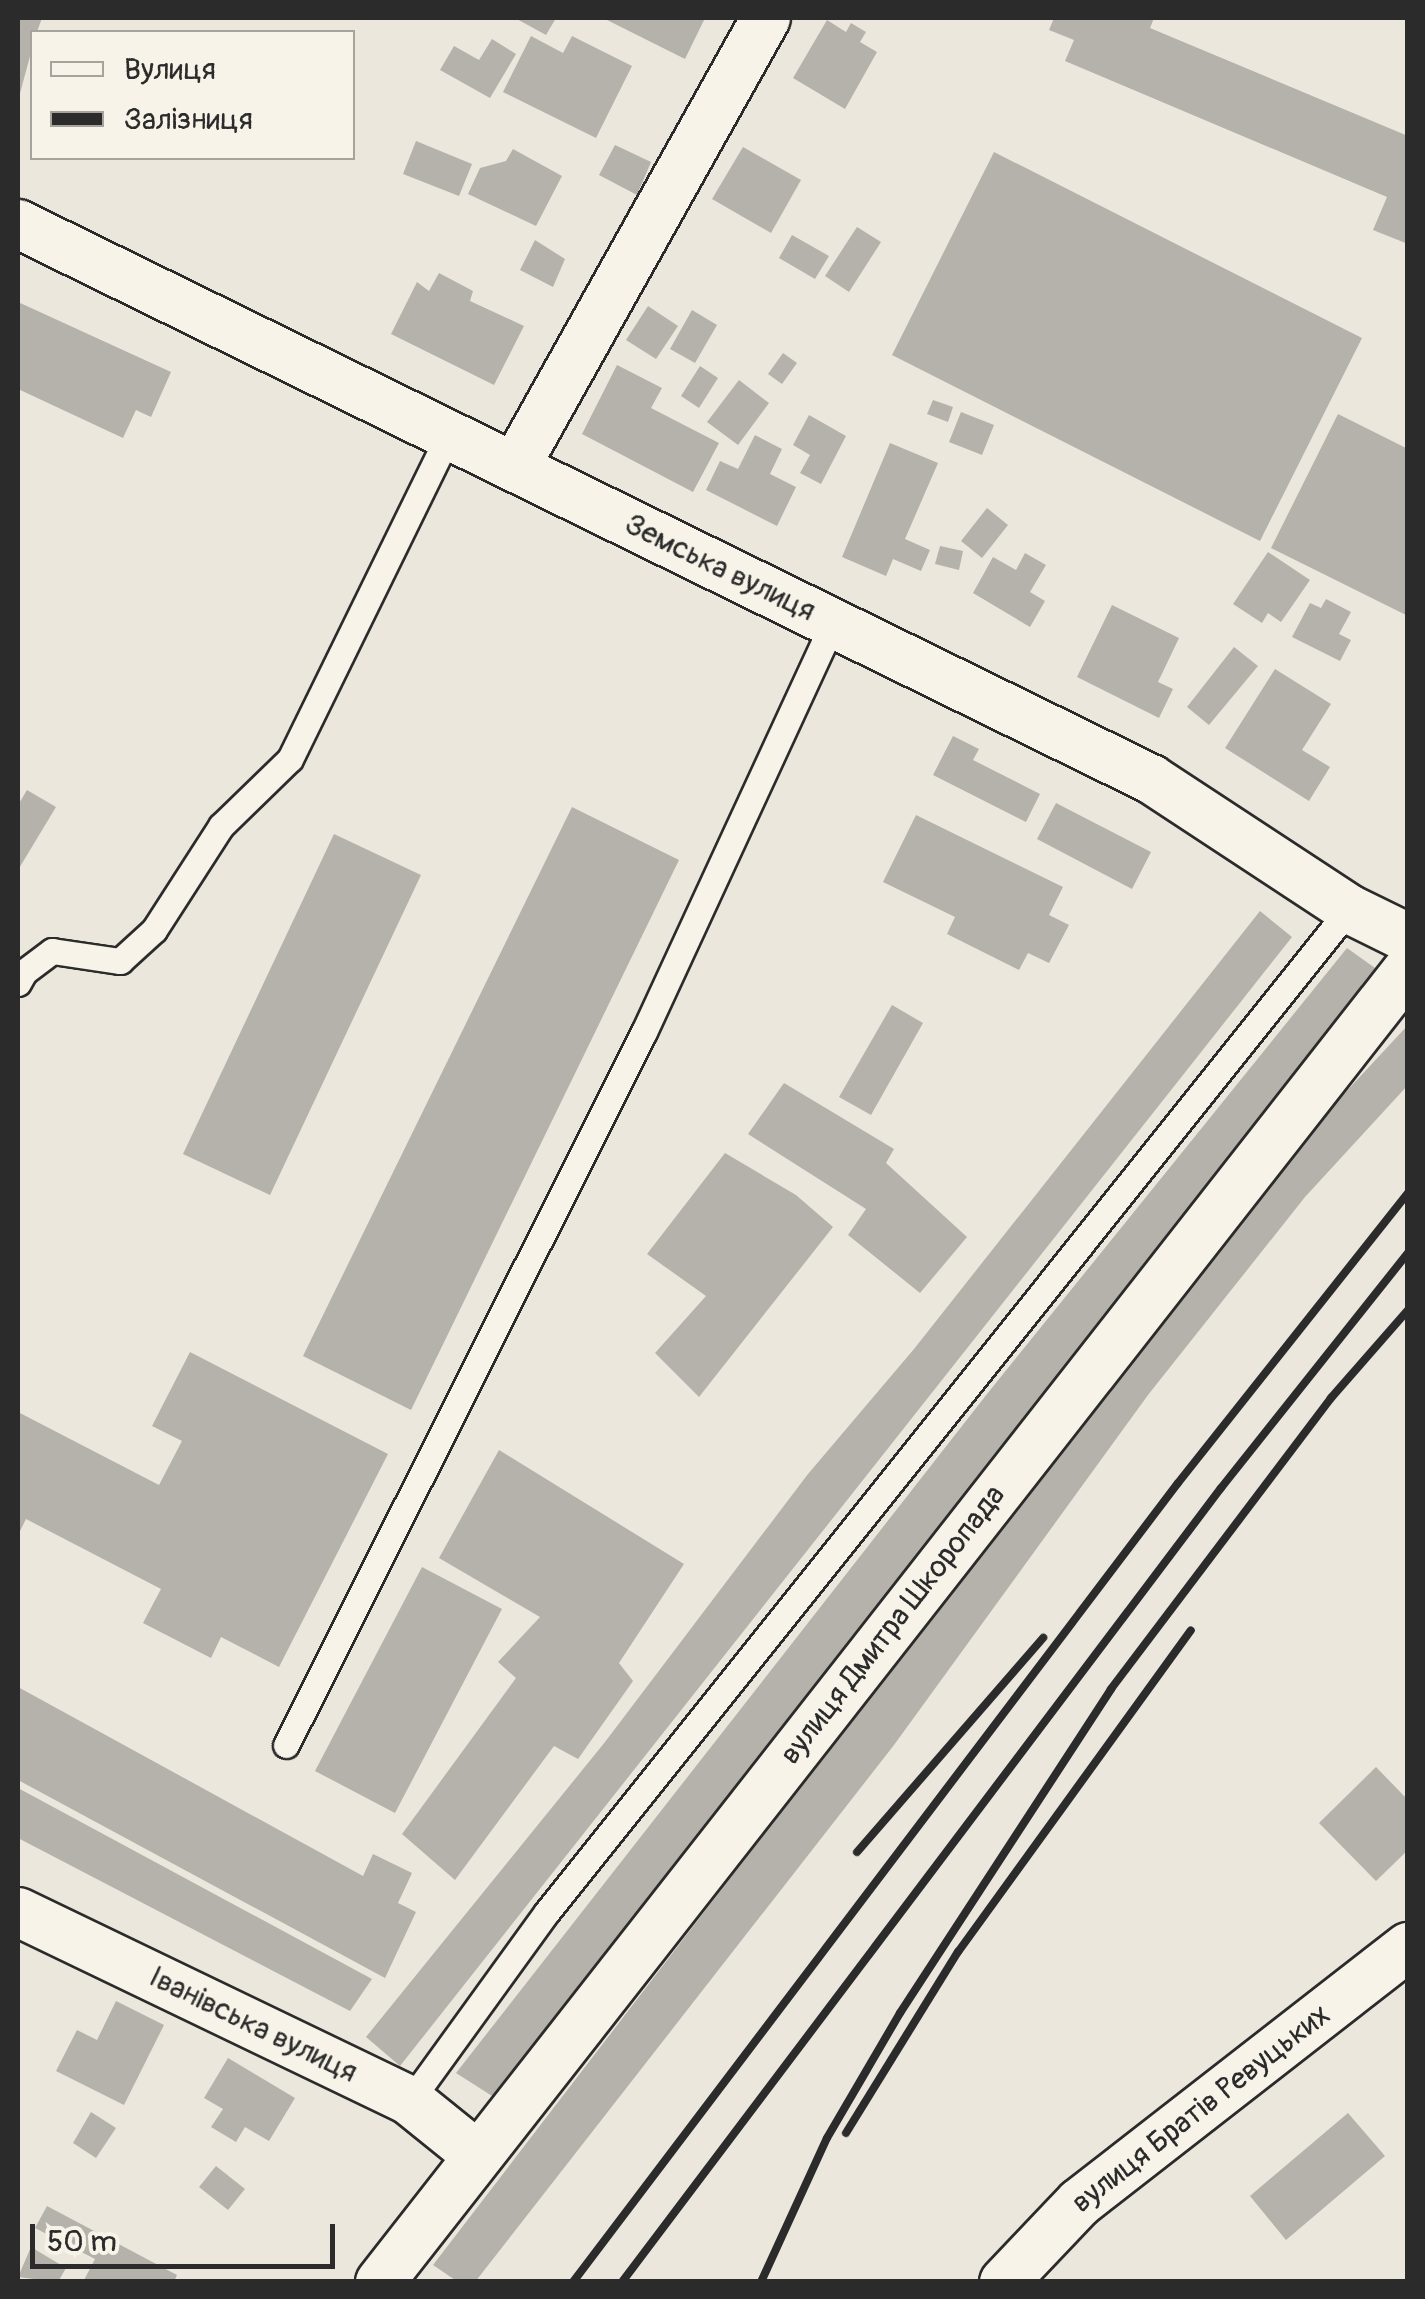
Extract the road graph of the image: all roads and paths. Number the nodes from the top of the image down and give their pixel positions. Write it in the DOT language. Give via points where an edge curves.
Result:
graph roads {
  1 [pos="766,18"];
  2 [pos="18,224"];
  3 [pos="449,436"];
  4 [pos="515,468"];
  5 [pos="833,623"];
  6 [pos="1349,909"];
  7 [pos="1408,938"];
  8 [pos="1408,970"];
  9 [pos="18,984"];
  10 [pos="286,1745"];
  11 [pos="23,1922"];
  12 [pos="1408,1946"];
  13 [pos="410,2101"];
  14 [pos="477,2155"];
  15 [pos="380,2282"];
  16 [pos="1004,2282"];
  1 -- 4 [label="street"];
  2 -- 3 [label="street, Земська вулиця"];
  3 -- 4 [label="street, Земська вулиця"];
  3 -- 9 [label="lane" via="290,759 221,826 154,930 120,961 52,952"];
  4 -- 5 [label="street, Земська вулиця"];
  5 -- 6 [label="street, Земська вулиця" via="1151,779"];
  5 -- 10 [label="lane" via="644,1032"];
  6 -- 7 [label="street, Земська вулиця"];
  6 -- 13 [label="lane" via="547,1912"];
  8 -- 14 [label="street, вулиця Дмитра Шкоропада"];
  11 -- 13 [label="street, Іванівська вулиця"];
  12 -- 16 [label="street, вулиця Братів Ревуцьких" via="1080,2202"];
  13 -- 14 [label="street, Іванівська вулиця"];
  14 -- 15 [label="street, вулиця Дмитра Шкоропада"];
}
